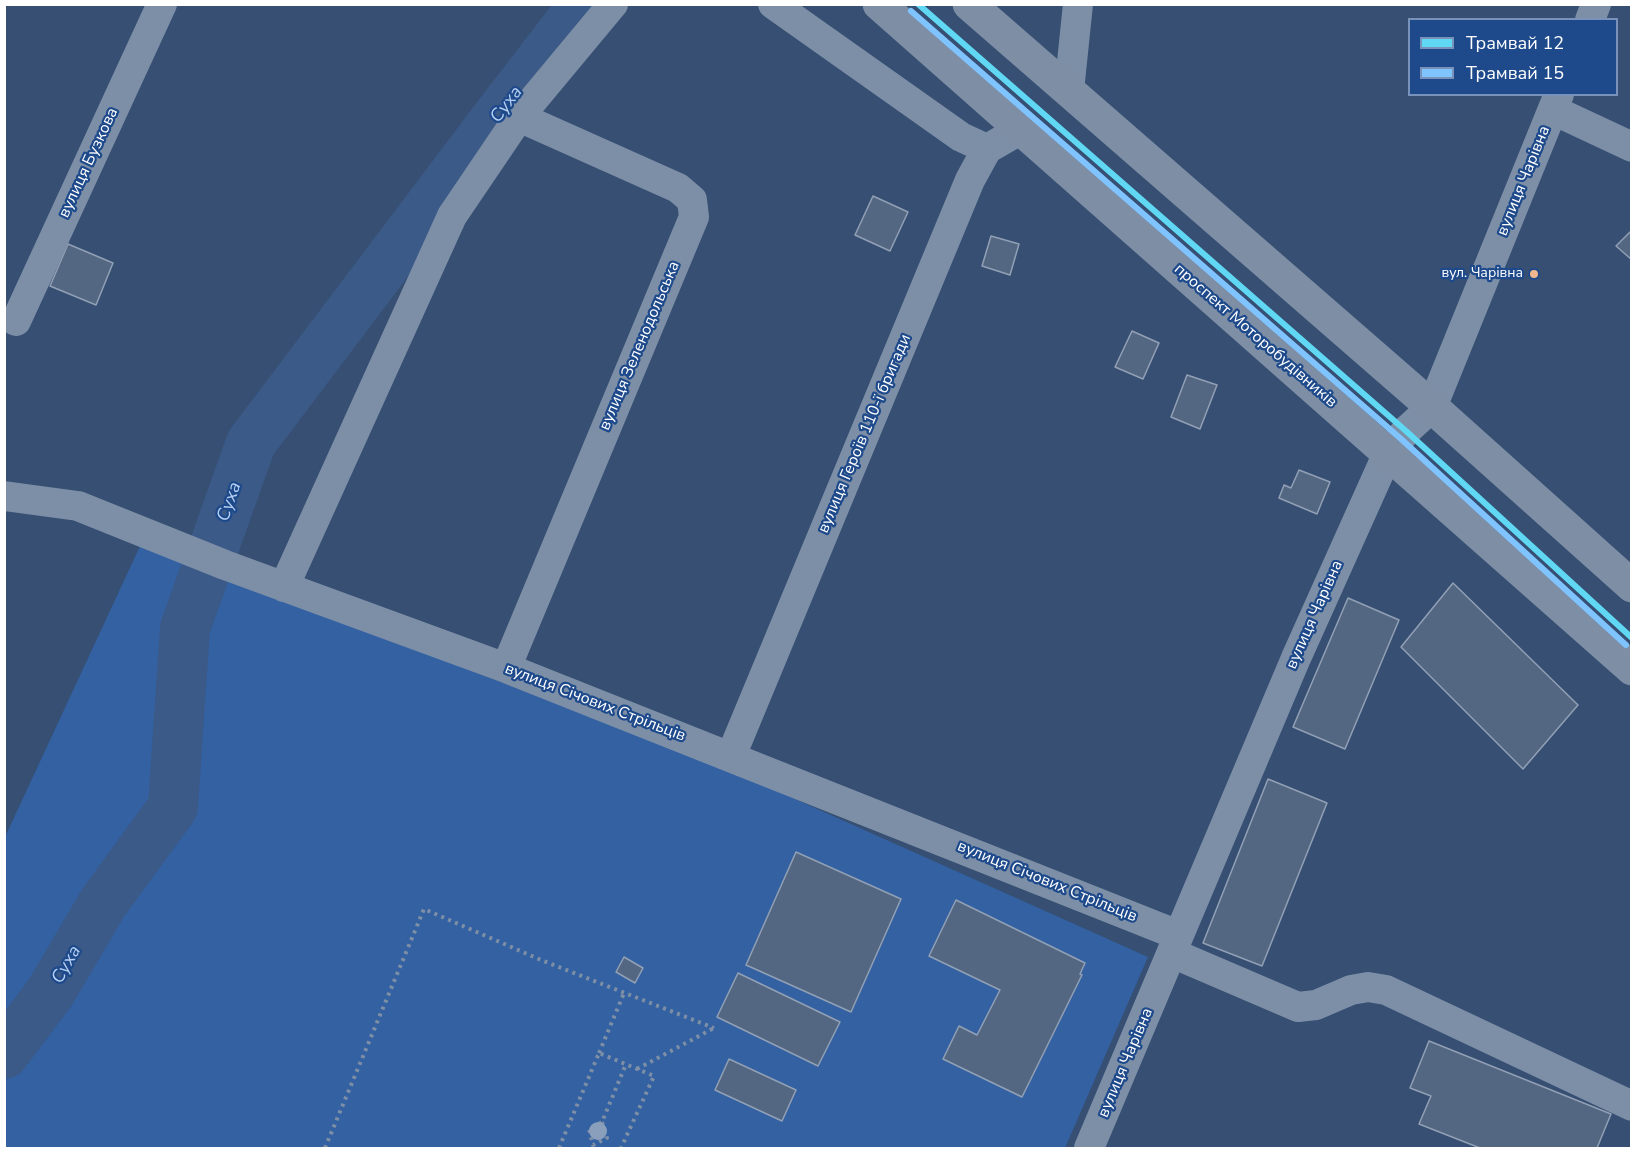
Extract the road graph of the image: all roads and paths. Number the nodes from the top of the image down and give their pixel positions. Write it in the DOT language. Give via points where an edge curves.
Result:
graph roads {
  1 [pos="162,4"];
  2 [pos="613,4"];
  3 [pos="773,4"];
  4 [pos="879,4"];
  5 [pos="969,4"];
  6 [pos="1078,4"];
  7 [pos="1069,91"];
  8 [pos="1556,102"];
  9 [pos="519,117"];
  10 [pos="1020,130"];
  11 [pos="1632,147"];
  12 [pos="987,149"];
  13 [pos="16,321"];
  14 [pos="1432,407"];
  15 [pos="1388,453"];
  16 [pos="4,496"];
  17 [pos="1632,586"];
  18 [pos="284,587"];
  19 [pos="506,668"];
  20 [pos="1632,669"];
  21 [pos="731,756"];
  22 [pos="1175,944"];
  23 [pos="624,993"];
  24 [pos="599,1053"];
  25 [pos="626,1064"];
  26 [pos="637,1069"];
  27 [pos="1632,1106"];
  28 [pos="602,1122"];
  29 [pos="592,1147"];
  30 [pos="325,1149"];
  31 [pos="559,1149"];
  32 [pos="621,1149"];
  33 [pos="1089,1149"];
  1 -- 13 [label="street, вулиця Бузкова"];
  2 -- 9 [label="street"];
  3 -- 12 [label="street" via="961,137"];
  4 -- 10 [label="main road, проспект Моторобудівників"];
  5 -- 7 [label="main road"];
  6 -- 7 [label="street"];
  7 -- 14 [label="main road"];
  8 -- 11 [label="street"];
  8 -- 14 [label="street, вулиця Чарівна"];
  9 -- 18 [label="street" via="452,216"];
  9 -- 19 [label="street, вулиця Зеленодольська" via="678,188 692,200 694,217"];
  10 -- 12 [label="street"];
  10 -- 15 [label="main road, проспект Моторобудівників"];
  12 -- 21 [label="street, вулиця Героїв 110-ї бригади" via="970,180"];
  14 -- 15 [label="street, вулиця Чарівна"];
  14 -- 17 [label="main road"];
  15 -- 20 [label="main road, проспект Моторобудівників"];
  15 -- 22 [label="street, вулиця Чарівна"];
  16 -- 18 [label="street, вулиця Січових Стрільців" via="78,506"];
  18 -- 19 [label="street, вулиця Січових Стрільців"];
  19 -- 21 [label="street, вулиця Січових Стрільців"];
  21 -- 22 [label="street, вулиця Січових Стрільців"];
  22 -- 27 [label="street, вулиця Січових Стрільців" via="1298,1007 1316,1005 1360,988 1386,990"];
  22 -- 33 [label="street, вулиця Чарівна"];
  23 -- 24 [label="path"];
  23 -- 26 [label="path" via="714,1028"];
  23 -- 30 [label="path" via="424,909"];
  24 -- 25 [label="path"];
  24 -- 31 [label="path"];
  25 -- 26 [label="path"];
  25 -- 28 [label="path"];
  26 -- 32 [label="path" via="654,1076"];
  28 -- 29 [label="path" via="589,1129"];
  28 -- 29 [label="path" via="607,1138"];
}
